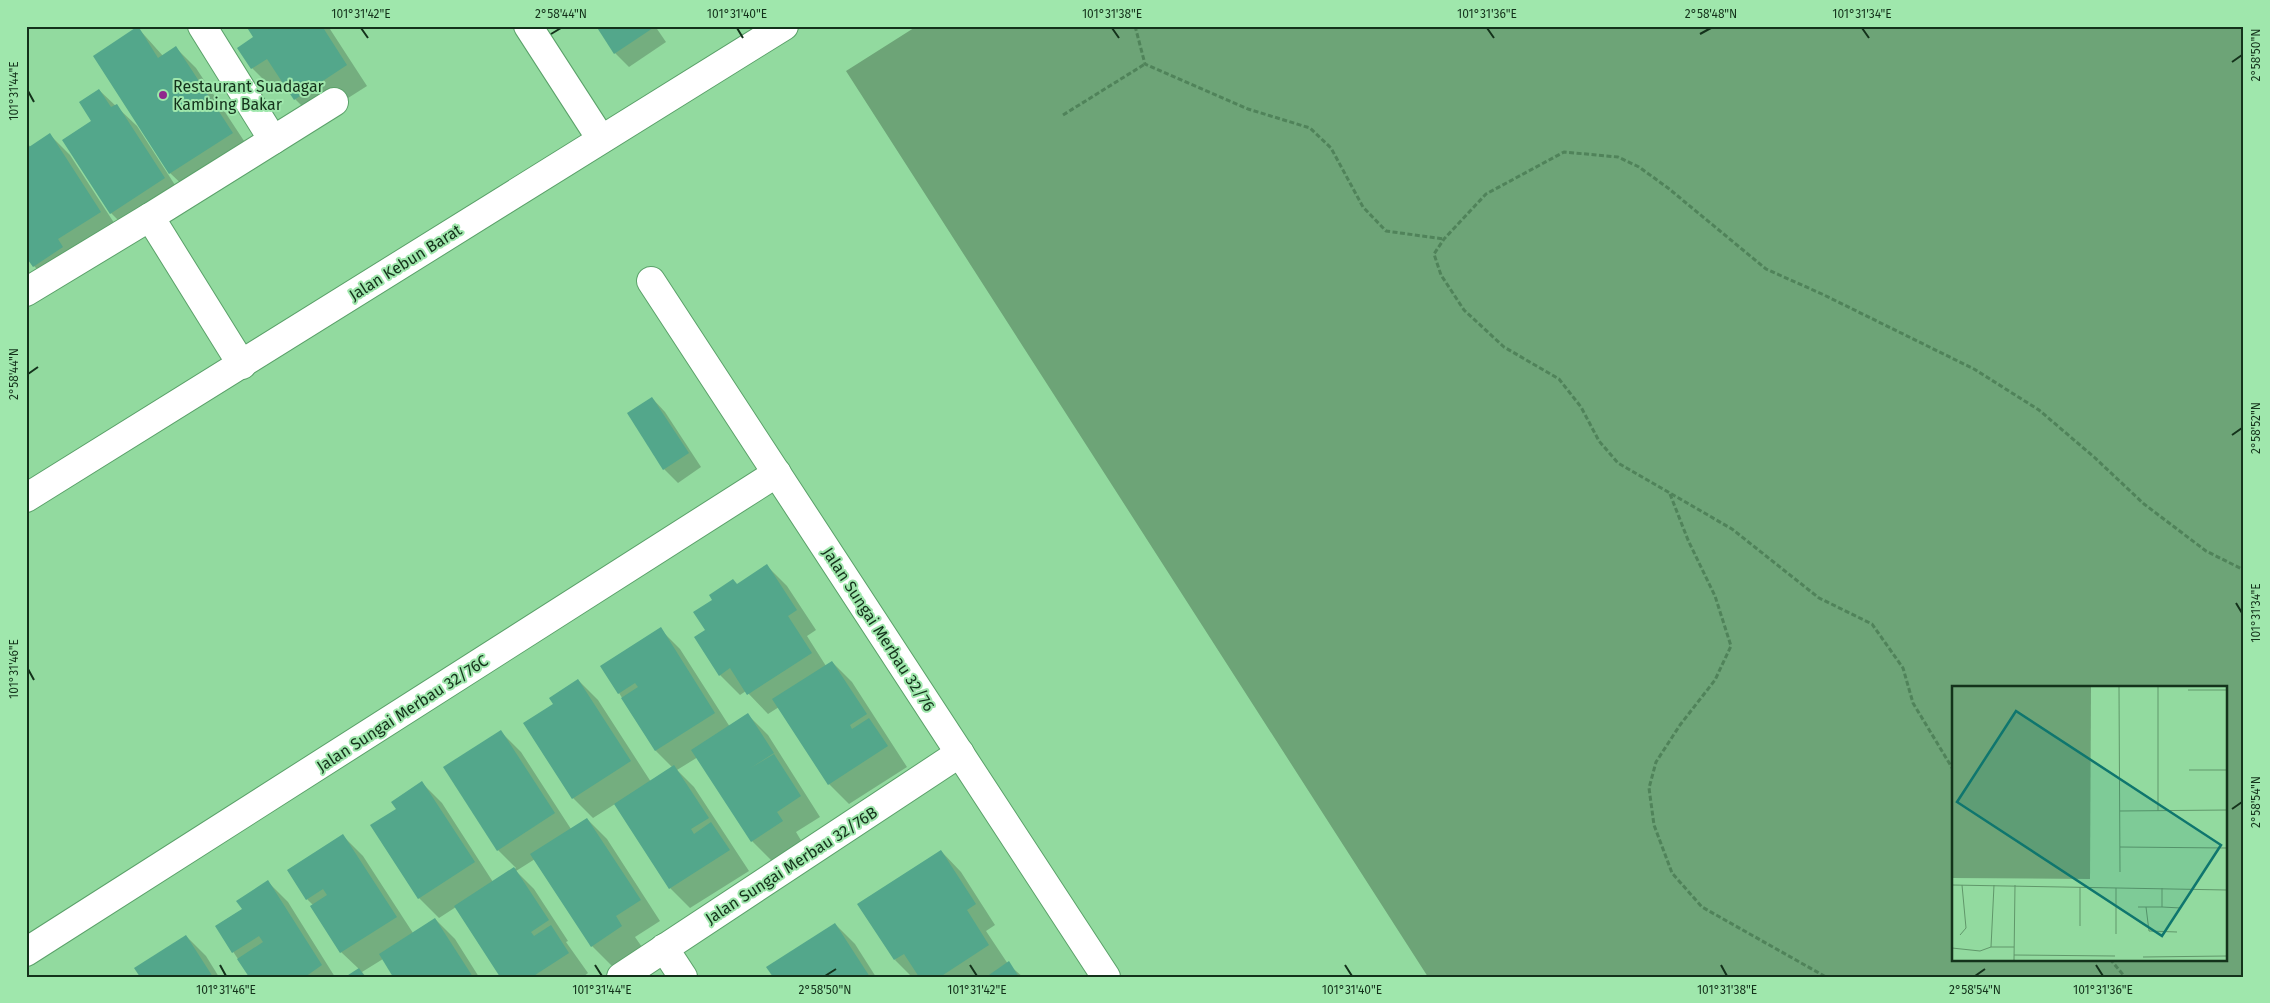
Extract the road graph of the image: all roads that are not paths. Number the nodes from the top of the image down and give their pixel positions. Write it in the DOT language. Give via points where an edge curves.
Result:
graph roads {
  1 [pos="202,26"];
  2 [pos="528,26"];
  3 [pos="784,26"];
  4 [pos="334,102"];
  5 [pos="601,139"];
  6 [pos="273,140"];
  7 [pos="150,217"];
  8 [pos="652,281"];
  9 [pos="26,292"];
  10 [pos="242,365"];
  11 [pos="777,473"];
  12 [pos="26,498"];
  13 [pos="960,753"];
  14 [pos="664,948"];
  15 [pos="26,952"];
  16 [pos="621,977"];
  17 [pos="683,977"];
  18 [pos="1106,977"];
  1 -- 6 [label="street"];
  2 -- 5 [label="street"];
  3 -- 5 [label="street, Jalan Kebun Barat"];
  4 -- 6 [label="street"];
  5 -- 10 [label="street, Jalan Kebun Barat"];
  6 -- 7 [label="street"];
  7 -- 9 [label="street"];
  7 -- 10 [label="street"];
  8 -- 11 [label="street, Jalan Sungai Merbau 32/76"];
  10 -- 12 [label="street, Jalan Kebun Barat"];
  11 -- 13 [label="street, Jalan Sungai Merbau 32/76"];
  11 -- 15 [label="street, Jalan Sungai Merbau 32/76C"];
  13 -- 14 [label="street, Jalan Sungai Merbau 32/76B"];
  13 -- 18 [label="street, Jalan Sungai Merbau 32/76"];
  14 -- 16 [label="street, Jalan Sungai Merbau 32/76B"];
  14 -- 17 [label="street"];
}
